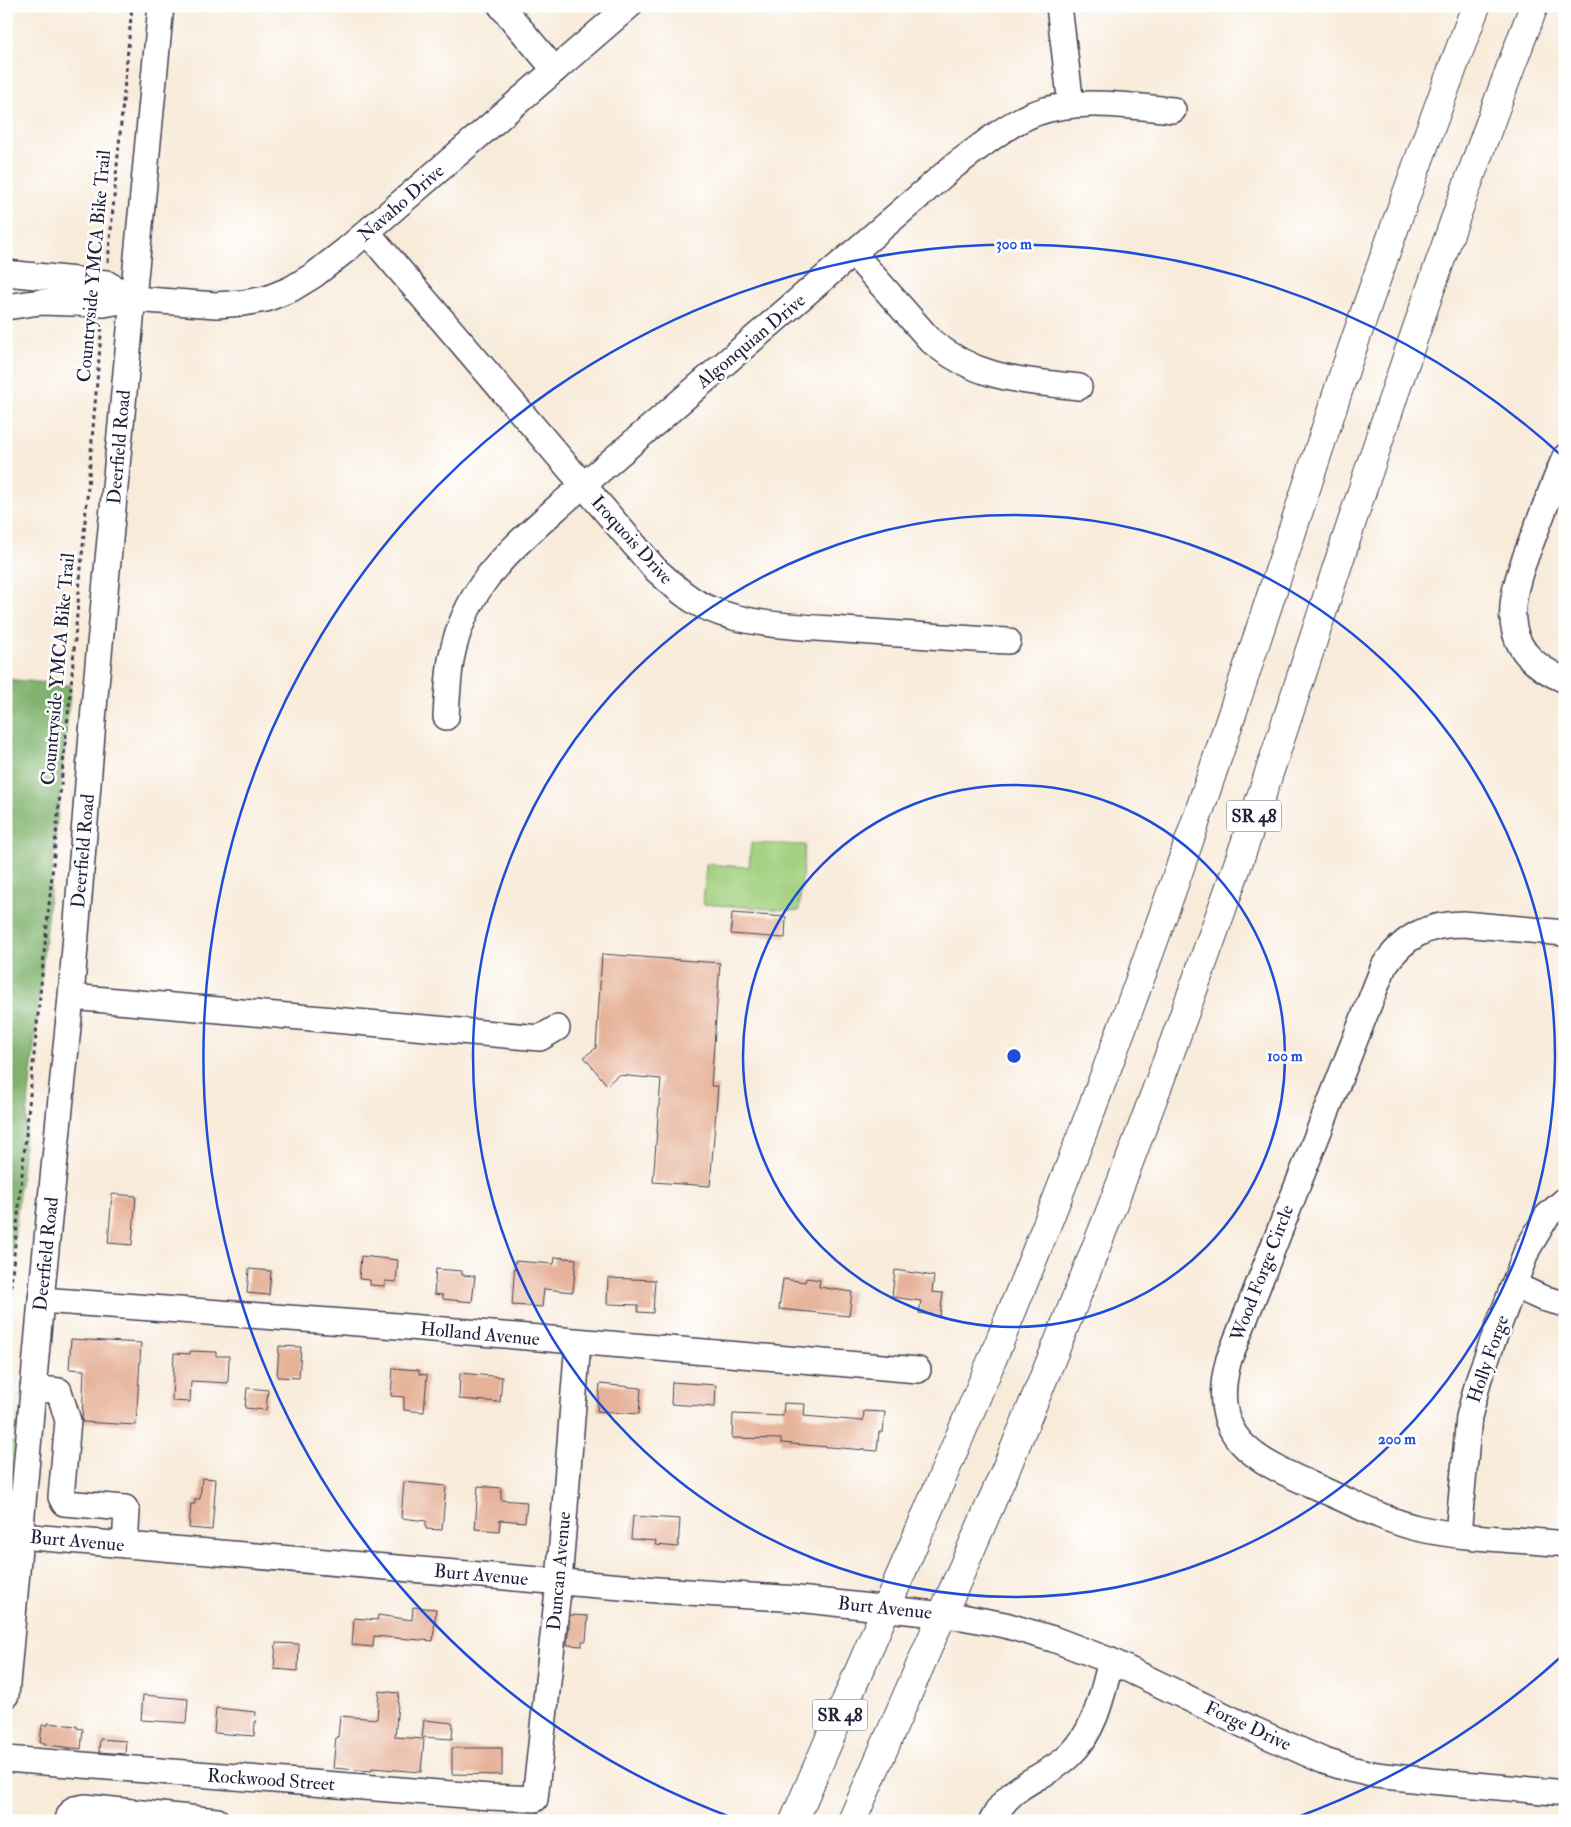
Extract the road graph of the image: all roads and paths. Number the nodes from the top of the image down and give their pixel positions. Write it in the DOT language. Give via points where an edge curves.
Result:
graph roads {
  1 [pos="132,6"];
  2 [pos="161,6"];
  3 [pos="501,6"];
  4 [pos="629,6"];
  5 [pos="1059,6"];
  6 [pos="1476,6"];
  7 [pos="1534,6"];
  8 [pos="555,70"];
  9 [pos="1071,105"];
  10 [pos="1173,110"];
  11 [pos="367,232"];
  12 [pos="854,254"];
  13 [pos="6,273"];
  14 [pos="105,293"];
  15 [pos="133,299"];
  16 [pos="6,307"];
  17 [pos="1079,387"];
  18 [pos="1565,457"];
  19 [pos="583,485"];
  20 [pos="1008,641"];
  21 [pos="1565,680"];
  22 [pos="446,717"];
  23 [pos="1565,933"];
  24 [pos="71,996"];
  25 [pos="557,1028"];
  26 [pos="1565,1200"];
  27 [pos="1514,1285"];
  28 [pos="41,1300"];
  29 [pos="1565,1304"];
  30 [pos="6,1335"];
  31 [pos="578,1342"];
  32 [pos="918,1370"];
  33 [pos="34,1388"];
  34 [pos="1458,1534"];
  35 [pos="13,1537"];
  36 [pos="1565,1544"];
  37 [pos="125,1545"];
  38 [pos="559,1582"];
  39 [pos="887,1608"];
  40 [pos="942,1614"];
  41 [pos="1110,1661"];
  42 [pos="6,1695"];
  43 [pos="6,1759"];
  44 [pos="1565,1793"];
  45 [pos="536,1799"];
  46 [pos="68,1821"];
  47 [pos="217,1821"];
  48 [pos="794,1821"];
  49 [pos="852,1821"];
  50 [pos="992,1821"];
  1 -- 14 [label="path, Countryside YMCA Bike Trail"];
  2 -- 15 [label="street, Deerfield Road"];
  3 -- 8 [label="street"];
  4 -- 8 [label="street, Navaho Drive"];
  5 -- 9 [label="street"];
  6 -- 39 [label="highway, SR 48" via="1352,351 1178,874 1016,1302"];
  7 -- 40 [label="highway, SR 48" via="1457,214 1380,435 1271,769 1143,1126 1048,1367"];
  8 -- 11 [label="street, Navaho Drive"];
  9 -- 10 [label="street, Algonquian Drive"];
  9 -- 12 [label="street, Algonquian Drive" via="1034,114 998,133 954,166"];
  11 -- 15 [label="street, Navaho Drive" via="314,275 266,299 216,305"];
  11 -- 19 [label="street, Iroquois Drive"];
  12 -- 17 [label="street" via="910,319 952,357 981,371 1008,378"];
  12 -- 19 [label="street, Algonquian Drive"];
  13 -- 14 [label="street"];
  14 -- 15 [label="street"];
  14 -- 16 [label="street"];
  14 -- 30 [label="path, Countryside YMCA Bike Trail" via="72,685"];
  15 -- 24 [label="street, Deerfield Road" via="95,696"];
  18 -- 21 [label="street" via="1519,572 1512,612 1517,639 1524,651 1543,669"];
  19 -- 20 [label="street, Iroquois Drive" via="655,569 675,588 710,609 735,618 802,627"];
  19 -- 22 [label="street, Algonquian Drive" via="518,543 482,583 458,632"];
  23 -- 34 [label="street, Wood Forge Circle" via="1450,924 1424,930 1391,955 1320,1125 1225,1372 1223,1399 1228,1419 1236,1437 1255,1457 1404,1524"];
  24 -- 25 [label="street" via="540,1038"];
  24 -- 28 [label="street, Deerfield Road"];
  26 -- 27 [label="street, Holly Forge" via="1539,1227"];
  27 -- 29 [label="street"];
  27 -- 34 [label="street, Holly Forge" via="1479,1378 1469,1417"];
  28 -- 31 [label="street, Holland Avenue"];
  28 -- 33 [label="street, Deerfield Road"];
  31 -- 32 [label="street, Holland Avenue"];
  31 -- 38 [label="street, Duncan Avenue"];
  33 -- 35 [label="street, Deerfield Road"];
  33 -- 37 [label="street" via="59,1391 68,1421 61,1497 64,1503 125,1508"];
  34 -- 36 [label="street, Wood Forge Circle"];
  35 -- 37 [label="street, Burt Avenue"];
  35 -- 42 [label="street, Deerfield Road"];
  37 -- 38 [label="street, Burt Avenue"];
  38 -- 39 [label="street, Burt Avenue"];
  38 -- 45 [label="street, Duncan Avenue"];
  39 -- 40 [label="street, Burt Avenue"];
  39 -- 48 [label="highway, SR 48"];
  40 -- 41 [label="street, Forge Drive" via="1004,1625"];
  40 -- 49 [label="highway, SR 48"];
  41 -- 44 [label="street, Forge Drive" via="1250,1728 1350,1770"];
  41 -- 50 [label="street" via="1088,1732 1061,1763 1014,1791"];
  43 -- 45 [label="street, Rockwood Street"];
  46 -- 47 [label="street" via="74,1809 85,1807"];
}
